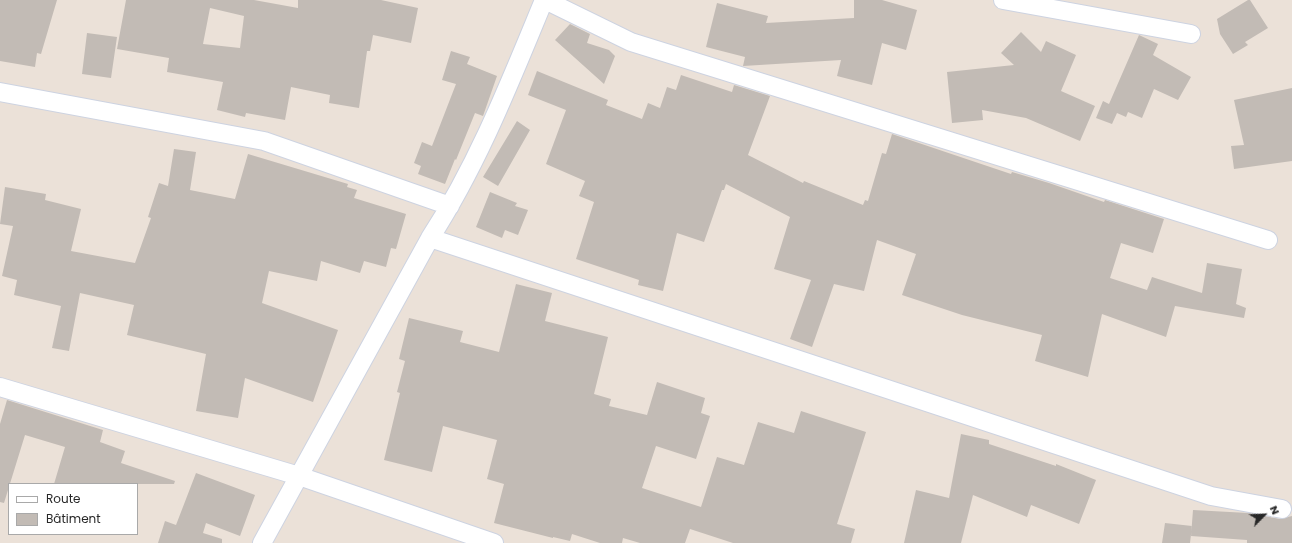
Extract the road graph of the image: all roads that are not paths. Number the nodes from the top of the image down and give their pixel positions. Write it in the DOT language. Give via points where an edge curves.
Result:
graph roads {
  1 [pos="544,0"];
  2 [pos="1002,0"];
  3 [pos="1191,34"];
  4 [pos="0,92"];
  5 [pos="450,206"];
  6 [pos="430,238"];
  7 [pos="1268,240"];
  8 [pos="0,386"];
  9 [pos="299,476"];
  10 [pos="1282,509"];
  11 [pos="262,543"];
  12 [pos="494,543"];
  1 -- 5 [label="street" via="495,118"];
  1 -- 7 [label="street" via="631,42"];
  2 -- 3 [label="street"];
  4 -- 5 [label="street" via="264,141"];
  5 -- 6 [label="street"];
  6 -- 9 [label="street"];
  6 -- 10 [label="street" via="1211,496"];
  8 -- 9 [label="street"];
  9 -- 11 [label="street"];
  9 -- 12 [label="street"];
}
